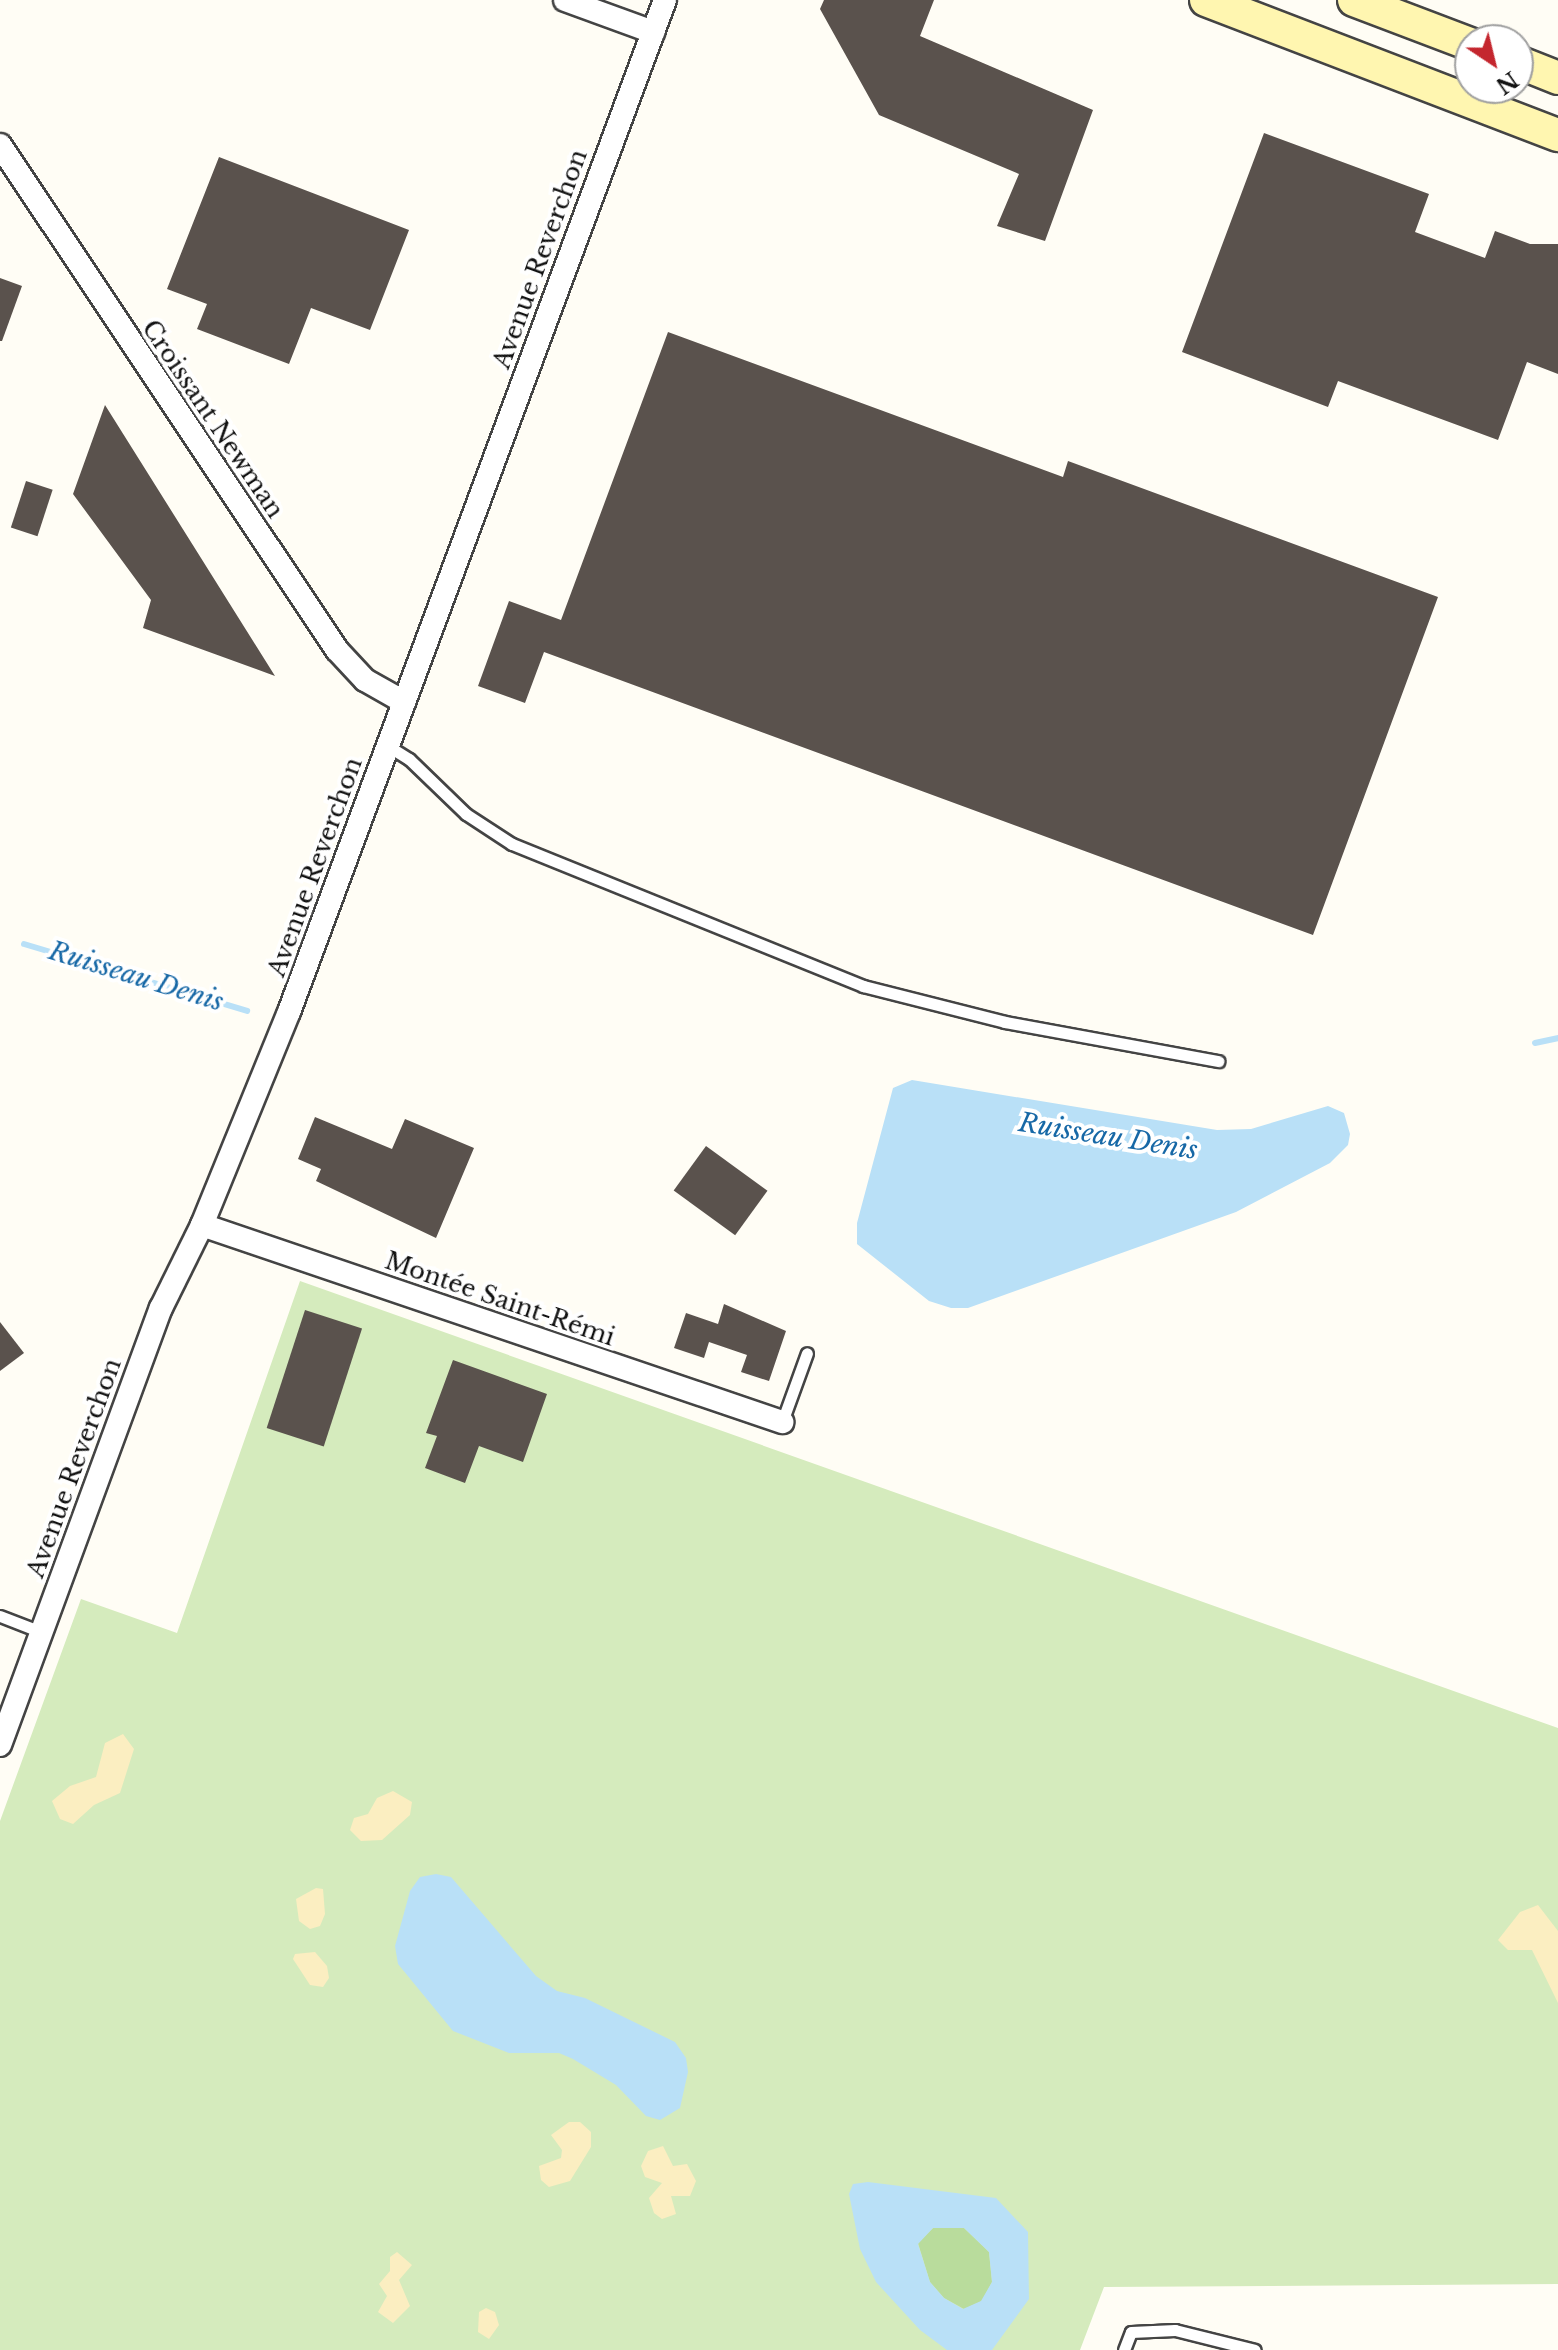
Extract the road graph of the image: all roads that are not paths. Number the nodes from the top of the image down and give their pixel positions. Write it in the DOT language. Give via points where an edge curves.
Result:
graph roads {
  1 [pos="565,0"];
  2 [pos="665,0"];
  3 [pos="1206,0"];
  4 [pos="1354,0"];
  5 [pos="653,32"];
  6 [pos="1454,38"];
  7 [pos="1534,68"];
  8 [pos="1558,78"];
  9 [pos="1558,135"];
  10 [pos="0,145"];
  11 [pos="404,702"];
  12 [pos="388,746"];
  13 [pos="1218,1061"];
  14 [pos="202,1225"];
  15 [pos="807,1353"];
  16 [pos="782,1422"];
  17 [pos="0,1616"];
  18 [pos="41,1632"];
  19 [pos="0,1745"];
  20 [pos="1124,2350"];
  21 [pos="1255,2350"];
  1 -- 5 [label="street"];
  2 -- 5 [label="street, Avenue Reverchon"];
  3 -- 9 [label="main road"];
  4 -- 6 [label="main road"];
  5 -- 11 [label="street, Avenue Reverchon"];
  7 -- 8 [label="main road"];
  10 -- 11 [label="street, Croissant Newman" via="337,650 365,680"];
  11 -- 12 [label="street, Avenue Reverchon"];
  12 -- 13 [label="lane" via="487,830 512,844 863,986 1005,1022"];
  12 -- 14 [label="street, Avenue Reverchon"];
  14 -- 16 [label="street, Montée Saint-Rémi"];
  14 -- 18 [label="street, Avenue Reverchon" via="161,1308"];
  15 -- 16 [label="lane"];
  17 -- 18 [label="lane"];
  18 -- 19 [label="street, Avenue Reverchon"];
  20 -- 21 [label="lane" via="1131,2332 1175,2330"];
}
